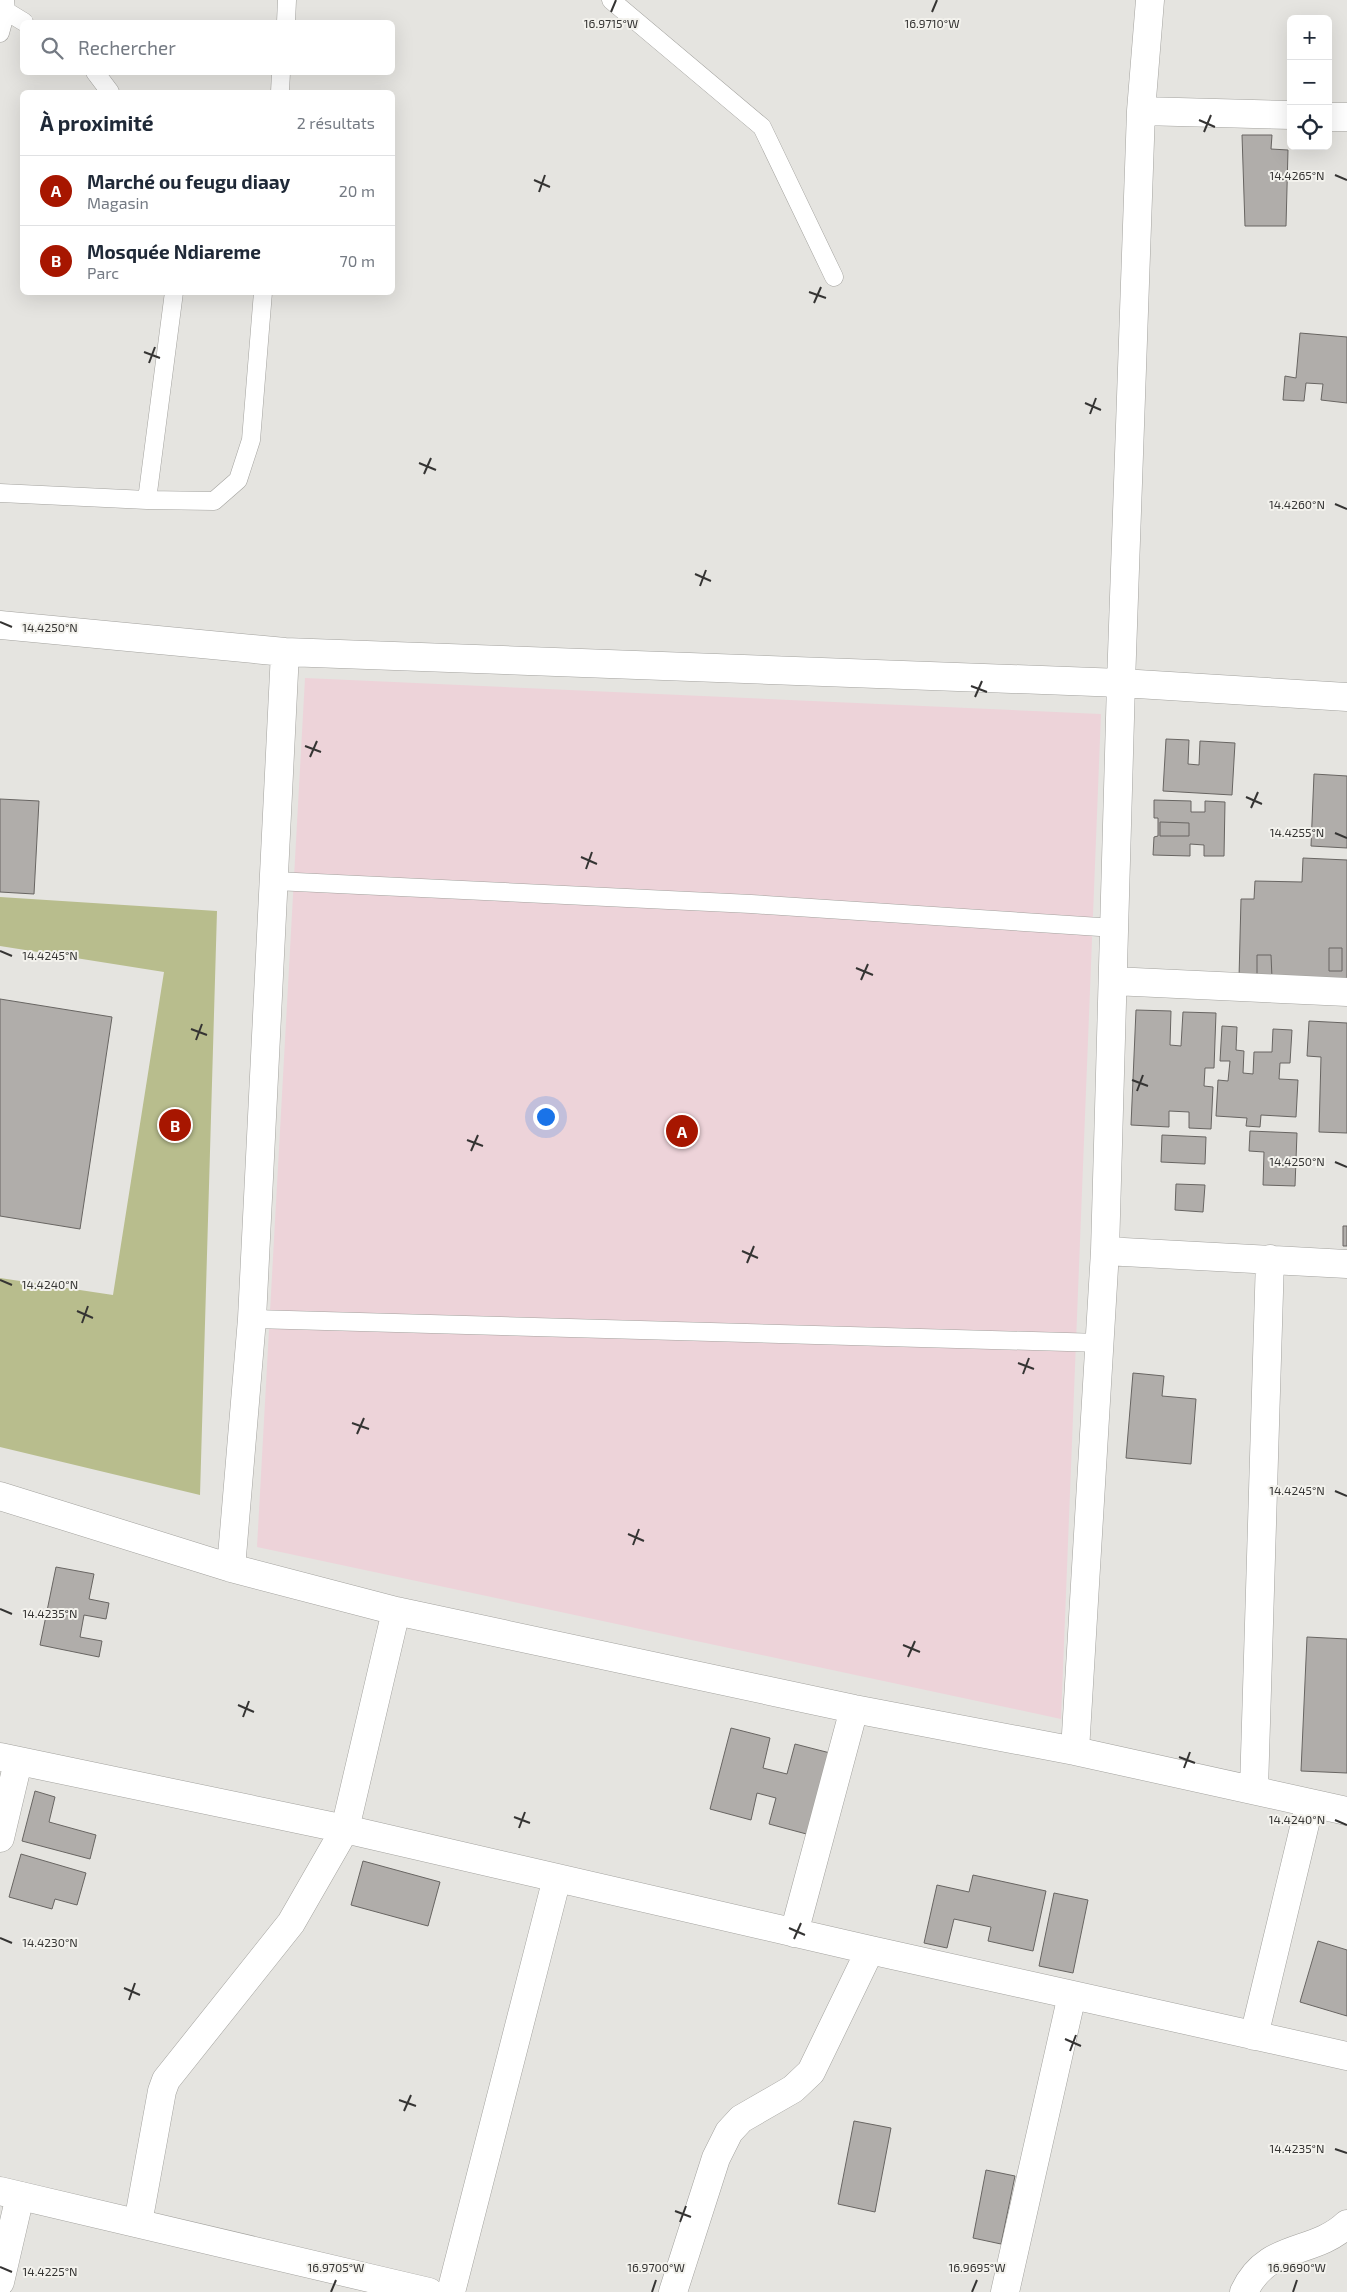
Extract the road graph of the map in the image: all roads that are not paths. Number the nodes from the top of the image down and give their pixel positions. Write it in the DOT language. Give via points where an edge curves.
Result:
graph roads {
  1 [pos="288,0"];
  2 [pos="611,0"];
  3 [pos="1150,0"];
  4 [pos="5,6"];
  5 [pos="22,20"];
  6 [pos="286,20"];
  7 [pos="0,33"];
  8 [pos="97,75"];
  9 [pos="282,75"];
  10 [pos="108,90"];
  11 [pos="280,90"];
  12 [pos="1141,111"];
  13 [pos="1287,115"];
  14 [pos="1332,117"];
  15 [pos="1347,117"];
  16 [pos="834,276"];
  17 [pos="174,295"];
  18 [pos="263,295"];
  19 [pos="0,493"];
  20 [pos="147,500"];
  21 [pos="0,624"];
  22 [pos="285,652"];
  23 [pos="1121,683"];
  24 [pos="1347,697"];
  25 [pos="275,881"];
  26 [pos="1115,928"];
  27 [pos="1113,981"];
  28 [pos="1347,992"];
  29 [pos="1106,1251"];
  30 [pos="1270,1259"];
  31 [pos="1347,1264"];
  32 [pos="252,1319"];
  33 [pos="1101,1343"];
  34 [pos="0,1496"];
  35 [pos="231,1568"];
  36 [pos="396,1612"];
  37 [pos="854,1709"];
  38 [pos="1075,1751"];
  39 [pos="9,1759"];
  40 [pos="1254,1789"];
  41 [pos="1310,1803"];
  42 [pos="1347,1811"];
  43 [pos="345,1829"];
  44 [pos="0,1838"];
  45 [pos="557,1878"];
  46 [pos="794,1932"];
  47 [pos="870,1950"];
  48 [pos="1072,1995"];
  49 [pos="1254,2036"];
  50 [pos="1347,2056"];
  51 [pos="10,2193"];
  52 [pos="138,2223"];
  53 [pos="1347,2224"];
  54 [pos="0,2282"];
  55 [pos="414,2290"];
  56 [pos="451,2292"];
  57 [pos="673,2292"];
  58 [pos="1005,2292"];
  59 [pos="1244,2292"];
  1 -- 6 [label="lane"];
  2 -- 16 [label="lane" via="762,127"];
  3 -- 12 [label="street"];
  4 -- 5 [label="lane"];
  4 -- 7 [label="lane"];
  8 -- 10 [label="lane"];
  9 -- 11 [label="lane"];
  12 -- 13 [label="street"];
  12 -- 23 [label="street"];
  14 -- 15 [label="street"];
  17 -- 20 [label="lane"];
  18 -- 20 [label="lane" via="251,440 238,480 214,501"];
  19 -- 20 [label="lane"];
  21 -- 22 [label="street"];
  22 -- 23 [label="street"];
  22 -- 25 [label="street"];
  23 -- 24 [label="street"];
  23 -- 26 [label="street"];
  25 -- 26 [label="lane" via="751,904"];
  25 -- 32 [label="street"];
  26 -- 27 [label="street"];
  27 -- 28 [label="street"];
  27 -- 29 [label="street"];
  29 -- 30 [label="street"];
  29 -- 33 [label="street"];
  30 -- 31 [label="street"];
  30 -- 40 [label="street"];
  32 -- 33 [label="lane"];
  32 -- 35 [label="street"];
  33 -- 38 [label="street"];
  34 -- 35 [label="street"];
  35 -- 36 [label="street"];
  36 -- 37 [label="street"];
  36 -- 43 [label="street"];
  37 -- 38 [label="street"];
  37 -- 46 [label="street"];
  38 -- 40 [label="street"];
  39 -- 43 [label="street"];
  39 -- 44 [label="street"];
  40 -- 41 [label="street"];
  41 -- 42 [label="street"];
  41 -- 49 [label="street"];
  43 -- 45 [label="street"];
  43 -- 52 [label="street" via="290,1923 166,2080"];
  45 -- 46 [label="street"];
  45 -- 56 [label="street"];
  46 -- 47 [label="street"];
  47 -- 48 [label="street"];
  47 -- 57 [label="street" via="811,2072 793,2089 741,2119 729,2132 716,2158"];
  48 -- 49 [label="street"];
  48 -- 58 [label="street"];
  49 -- 50 [label="street"];
  51 -- 52 [label="street"];
  51 -- 54 [label="street"];
  52 -- 55 [label="street"];
  53 -- 59 [label="street" via="1337,2234 1273,2258 1256,2271"];
}
